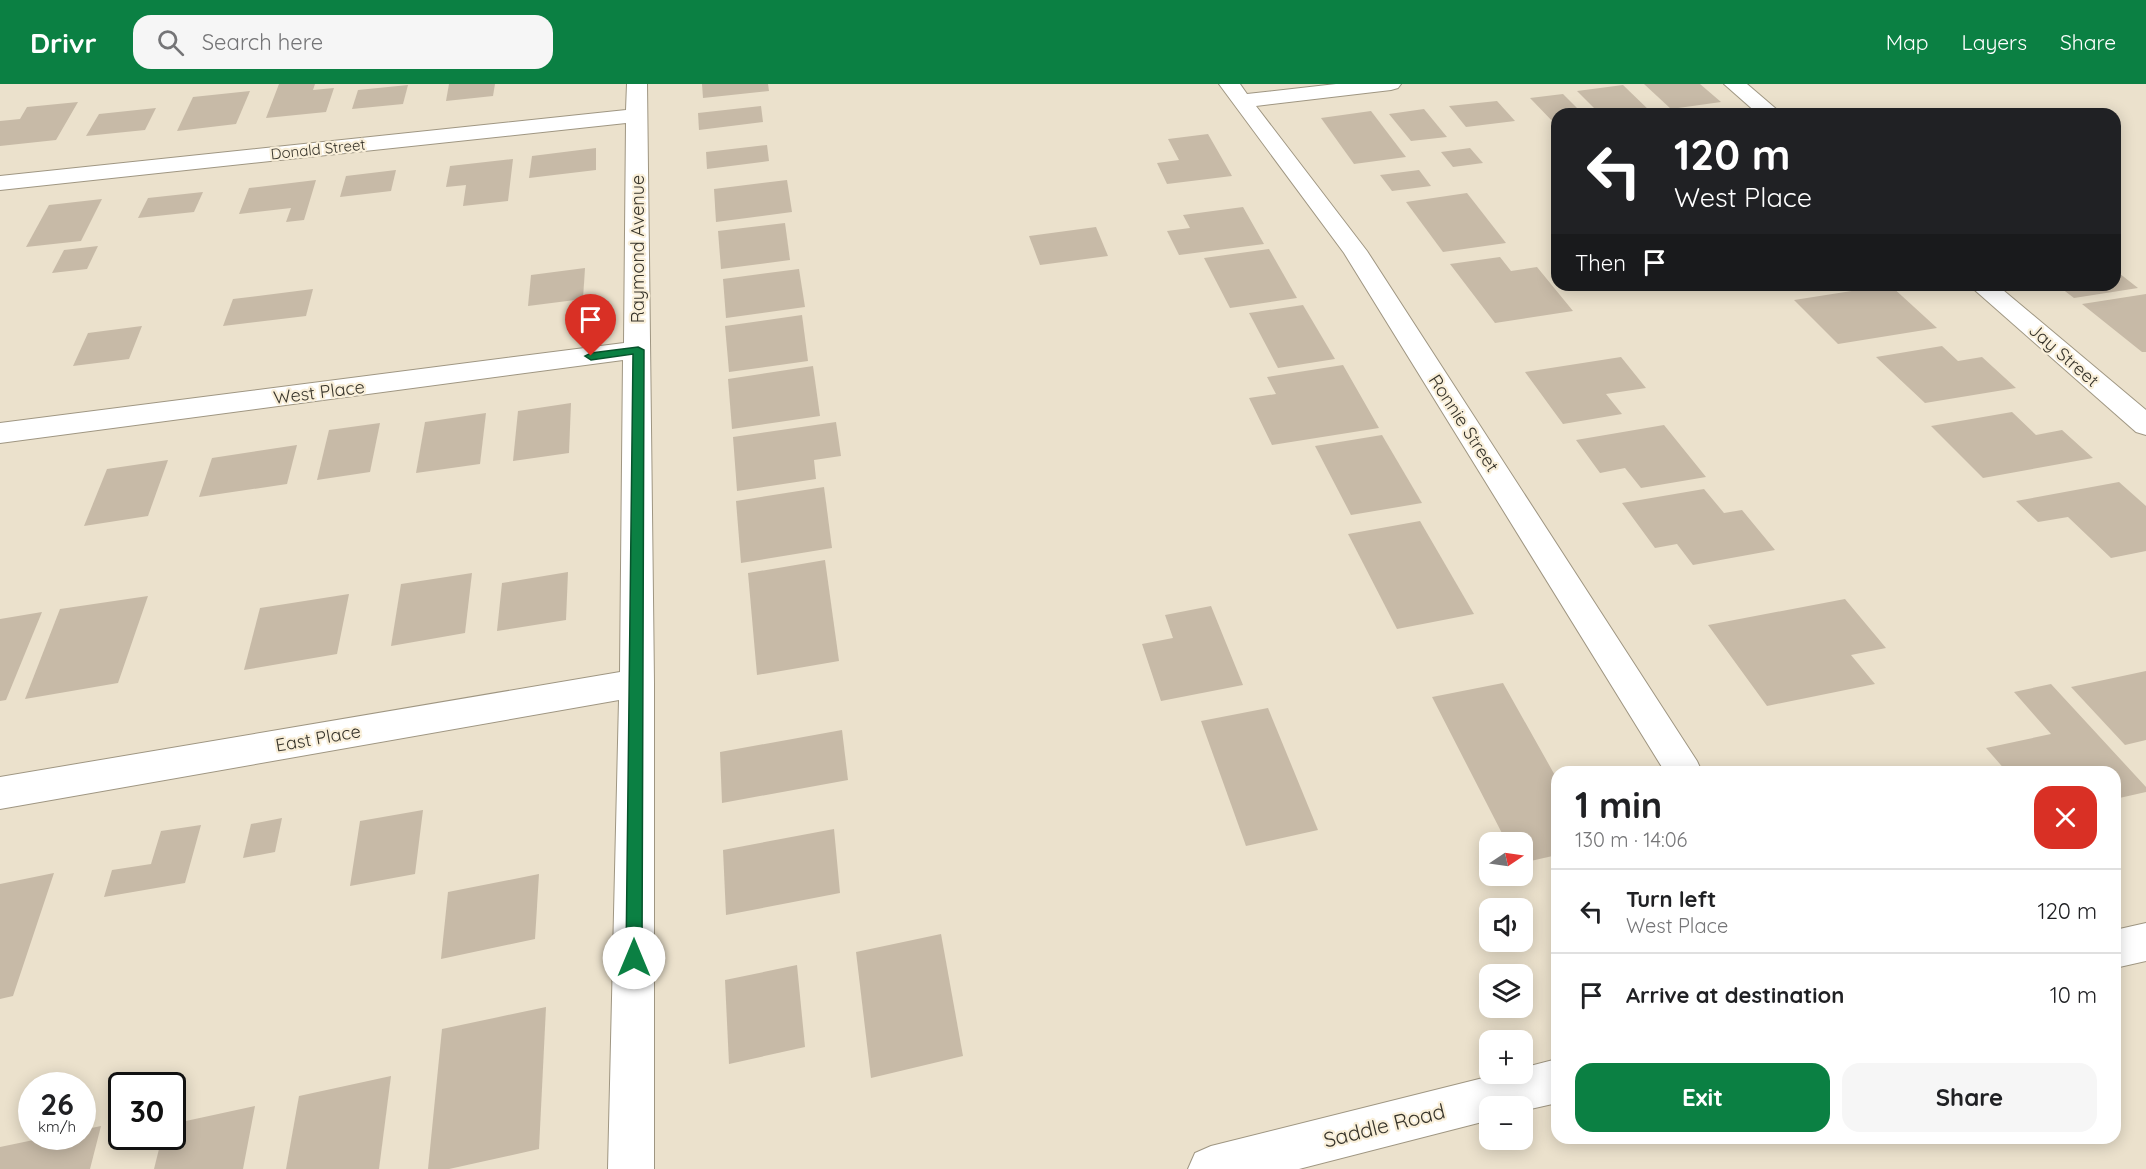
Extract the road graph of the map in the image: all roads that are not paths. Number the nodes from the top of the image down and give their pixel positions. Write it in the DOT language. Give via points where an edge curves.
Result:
graph roads {
  1 [pos="1391,84"];
  2 [pos="1734,84"];
  3 [pos="1235,93"];
  4 [pos="637,99"];
  5 [pos="1764,108"];
  6 [pos="0,183"];
  7 [pos="1989,291"];
  8 [pos="638,350"];
  9 [pos="2146,425"];
  10 [pos="0,433"];
  11 [pos="637,683"];
  12 [pos="1680,766"];
  13 [pos="0,794"];
  14 [pos="2146,942"];
  15 [pos="2121,948"];
  16 [pos="1551,1083"];
  17 [pos="631,1169"];
  18 [pos="1211,1169"];
  1 -- 3 [label="street"];
  2 -- 5 [label="street"];
  3 -- 12 [label="street, Ronnie Street" via="1355,251"];
  4 -- 6 [label="street, Donald Street"];
  4 -- 8 [label="street, Raymond Avenue"];
  7 -- 9 [label="street, Jay Street"];
  8 -- 10 [label="street, West Place"];
  8 -- 11 [label="street, Raymond Avenue"];
  11 -- 13 [label="street, East Place"];
  11 -- 17 [label="street, Raymond Avenue"];
  14 -- 15 [label="street"];
  16 -- 18 [label="street, Saddle Road"];
}
